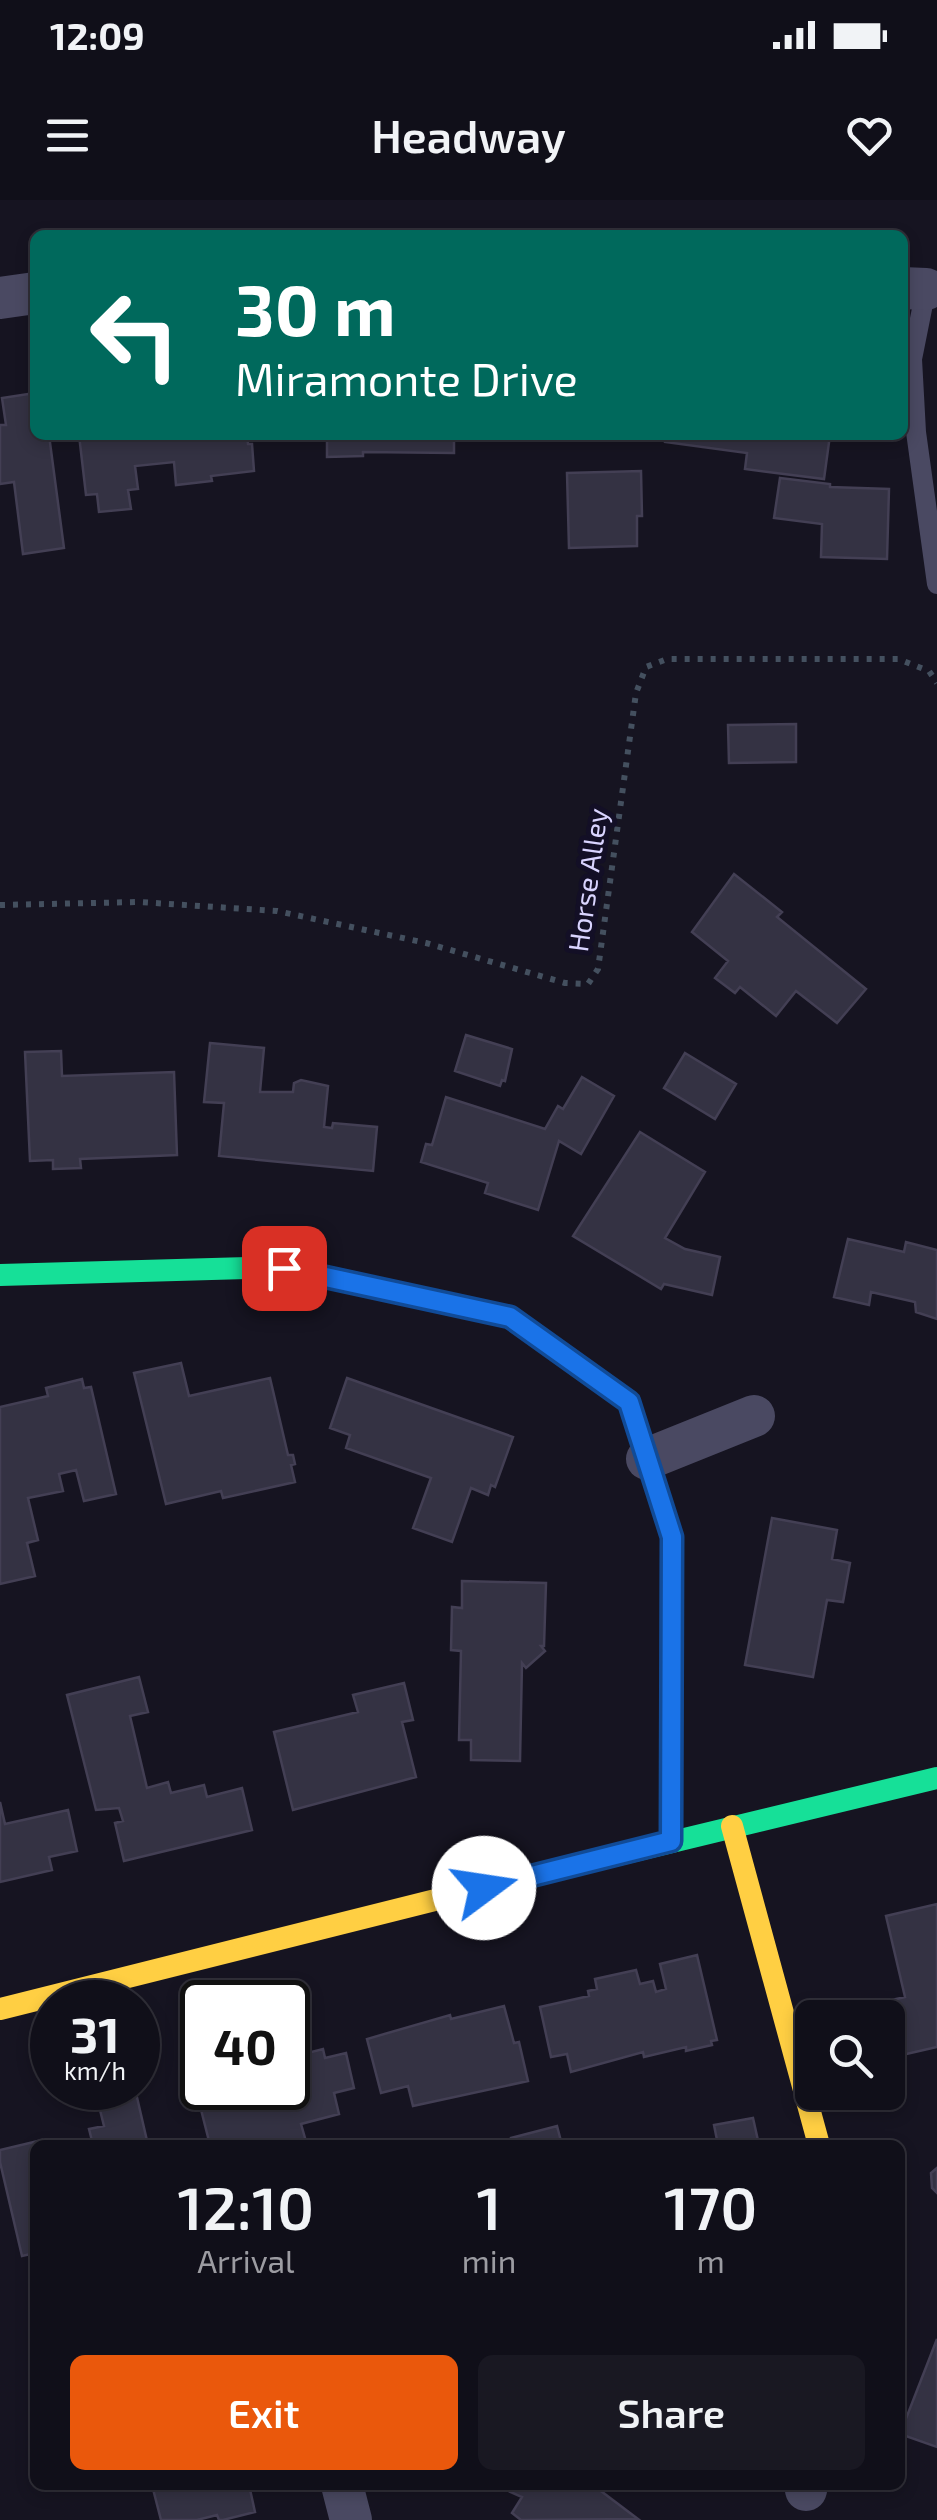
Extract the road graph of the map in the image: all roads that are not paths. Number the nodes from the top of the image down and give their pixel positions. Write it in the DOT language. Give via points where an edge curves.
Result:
graph roads {
  1 [pos="914,288"];
  2 [pos="30,294"];
  3 [pos="0,298"];
  4 [pos="937,584"];
  5 [pos="0,1275"];
  6 [pos="754,1416"];
  7 [pos="647,1460"];
  8 [pos="937,1778"];
  9 [pos="732,1826"];
  10 [pos="671,1841"];
  11 [pos="0,2010"];
  12 [pos="817,2140"];
  13 [pos="343,2490"];
  14 [pos="351,2520"];
  1 -- 4 [label="lane" via="916,432"];
  2 -- 3 [label="street"];
  5 -- 7 [label="street" via="284,1268 510,1317 629,1402"];
  6 -- 7 [label="street"];
  7 -- 10 [label="street" via="672,1537"];
  8 -- 9 [label="street"];
  9 -- 10 [label="street"];
  9 -- 12 [label="street"];
  10 -- 11 [label="street"];
  13 -- 14 [label="street"];
}
